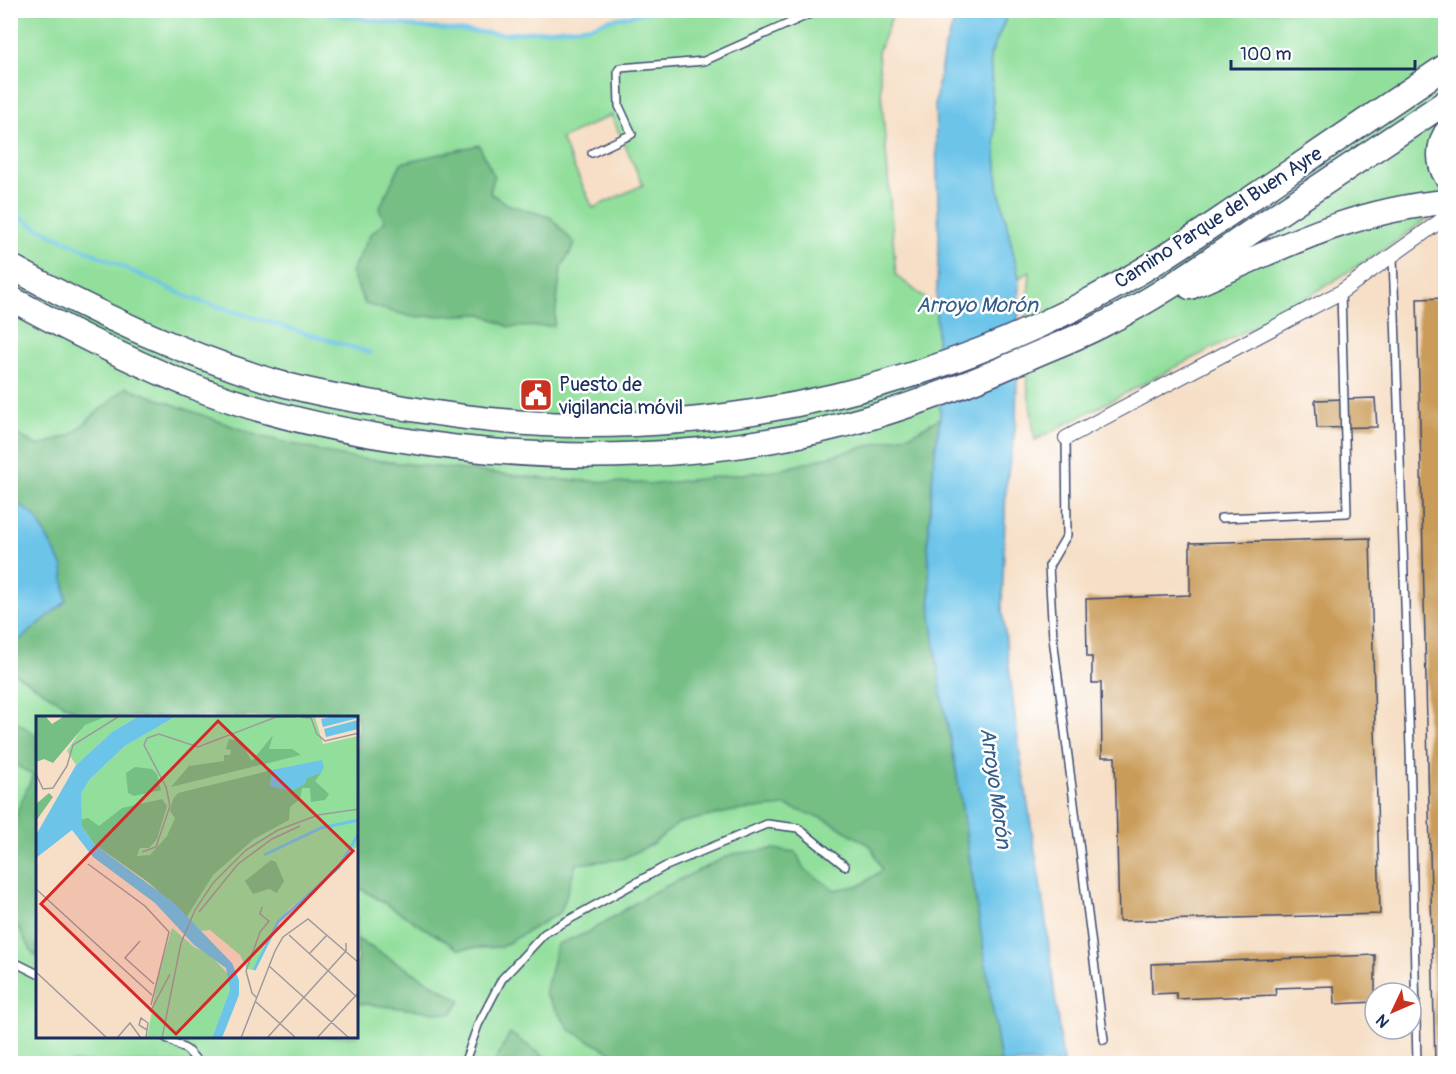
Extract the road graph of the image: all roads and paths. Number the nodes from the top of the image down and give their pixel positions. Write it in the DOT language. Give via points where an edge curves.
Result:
graph roads {
  1 [pos="819,10"];
  2 [pos="1446,66"];
  3 [pos="1446,102"];
  4 [pos="1446,133"];
  5 [pos="592,153"];
  6 [pos="1446,176"];
  7 [pos="1446,202"];
  8 [pos="1446,217"];
  9 [pos="1393,254"];
  10 [pos="10,266"];
  11 [pos="1341,292"];
  12 [pos="10,298"];
  13 [pos="1110,321"];
  14 [pos="1066,438"];
  15 [pos="1221,518"];
  16 [pos="845,866"];
  17 [pos="10,960"];
  18 [pos="36,973"];
  19 [pos="166,1038"];
  20 [pos="1104,1040"];
  21 [pos="200,1064"];
  22 [pos="464,1064"];
  23 [pos="1417,1064"];
  1 -- 5 [label="lane" via="704,61 620,68 619,106 632,134"];
  2 -- 10 [label="highway, Camino Parque del Buen Ayre" via="1181,247 1074,308 936,367 835,397 749,412 665,422 582,425 455,416 338,398 246,372 147,334"];
  3 -- 13 [label="highway, Camino Parque del Buen Ayre" via="1179,281"];
  4 -- 6 [label="highway" via="1440,160"];
  7 -- 13 [label="highway" via="1390,209 1334,226"];
  8 -- 9 [label="street"];
  9 -- 11 [label="street"];
  9 -- 23 [label="lane"];
  11 -- 14 [label="street"];
  11 -- 15 [label="lane" via="1347,513"];
  12 -- 13 [label="highway, Camino Parque del Buen Ayre" via="143,365 268,412 331,429 507,453 584,455 687,451 808,433 873,417 935,397"];
  14 -- 20 [label="lane" via="1067,536 1049,566 1053,638"];
  16 -- 22 [label="lane" via="798,828 767,824 664,867 545,933 502,979 478,1024"];
  17 -- 18 [label="lane"];
  19 -- 21 [label="lane" via="187,1050"];
}
